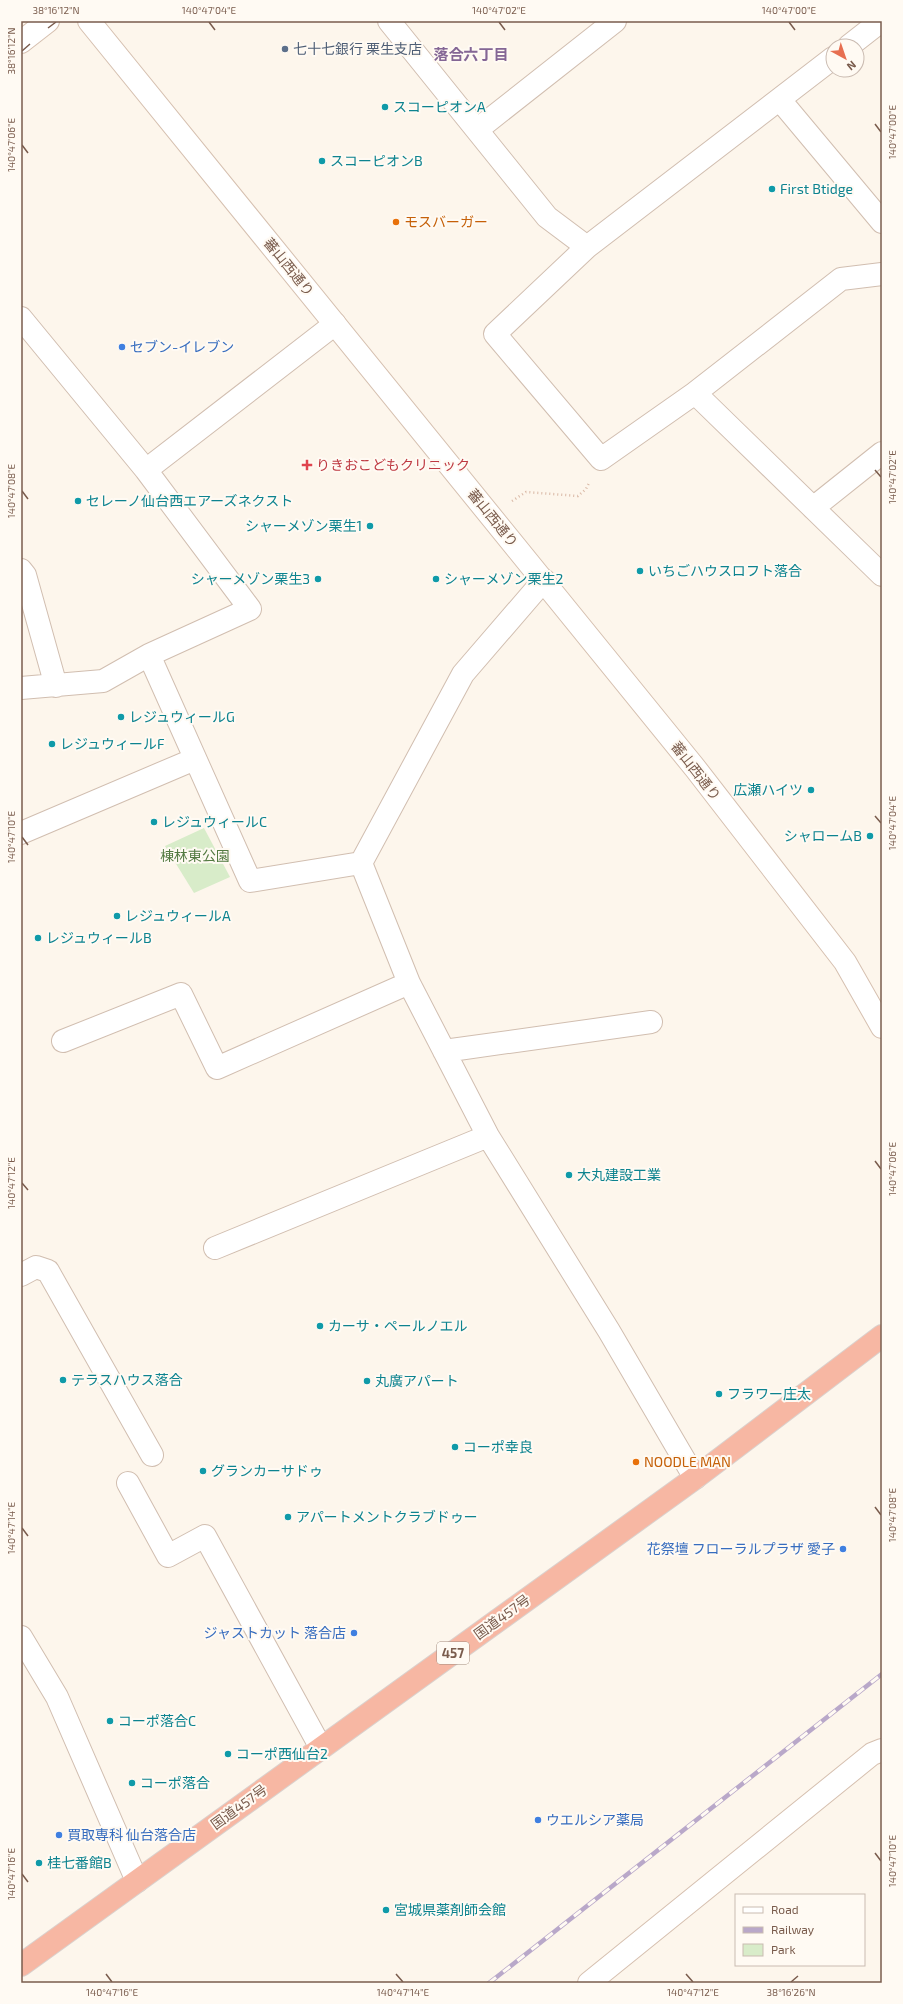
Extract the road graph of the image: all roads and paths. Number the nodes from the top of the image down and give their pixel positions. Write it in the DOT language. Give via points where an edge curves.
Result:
graph roads {
  1 [pos="48,21"];
  2 [pos="89,21"];
  3 [pos="389,21"];
  4 [pos="615,21"];
  5 [pos="881,21"];
  6 [pos="859,38"];
  7 [pos="21,42"];
  8 [pos="825,64"];
  9 [pos="780,100"];
  10 [pos="478,129"];
  11 [pos="882,222"];
  12 [pos="586,247"];
  13 [pos="882,274"];
  14 [pos="21,318"];
  15 [pos="335,324"];
  16 [pos="695,393"];
  17 [pos="882,453"];
  18 [pos="600,459"];
  19 [pos="146,470"];
  20 [pos="510,502"];
  21 [pos="813,508"];
  22 [pos="21,570"];
  23 [pos="882,575"];
  24 [pos="544,580"];
  25 [pos="149,655"];
  26 [pos="56,686"];
  27 [pos="21,688"];
  28 [pos="195,759"];
  29 [pos="21,833"];
  30 [pos="361,863"];
  31 [pos="409,983"];
  32 [pos="651,1022"];
  33 [pos="882,1027"];
  34 [pos="63,1041"];
  35 [pos="444,1051"];
  36 [pos="488,1136"];
  37 [pos="215,1248"];
  38 [pos="21,1275"];
  39 [pos="882,1336"];
  40 [pos="152,1455"];
  41 [pos="694,1478"];
  42 [pos="128,1483"];
  43 [pos="21,1637"];
  44 [pos="321,1748"];
  45 [pos="882,1750"];
  46 [pos="137,1881"];
  47 [pos="21,1965"];
  48 [pos="589,1983"];
  1 -- 7 [label="street"];
  2 -- 15 [label="street, 蕃山西通り"];
  3 -- 10 [label="street"];
  4 -- 10 [label="street"];
  5 -- 6 [label="street"];
  8 -- 9 [label="street"];
  9 -- 11 [label="street"];
  9 -- 12 [label="street"];
  10 -- 12 [label="street" via="547,217"];
  12 -- 18 [label="street" via="495,334"];
  13 -- 16 [label="street" via="840,279"];
  14 -- 19 [label="street"];
  15 -- 19 [label="street"];
  15 -- 24 [label="street, 蕃山西通り"];
  16 -- 18 [label="street"];
  16 -- 21 [label="street"];
  17 -- 21 [label="street"];
  18 -- 20 [label="path" via="586,489 578,496 526,492"];
  19 -- 25 [label="street" via="250,609"];
  21 -- 23 [label="street"];
  22 -- 26 [label="street" via="25,575"];
  24 -- 30 [label="street" via="464,674"];
  24 -- 33 [label="street, 蕃山西通り" via="695,768 845,962"];
  25 -- 26 [label="street" via="103,681"];
  25 -- 28 [label="street"];
  26 -- 27 [label="street"];
  28 -- 29 [label="street"];
  28 -- 30 [label="street" via="250,880"];
  30 -- 31 [label="street"];
  31 -- 34 [label="street" via="217,1068 181,994"];
  31 -- 35 [label="street"];
  32 -- 35 [label="street"];
  35 -- 36 [label="street"];
  36 -- 37 [label="street"];
  36 -- 41 [label="street" via="609,1331"];
  38 -- 40 [label="street" via="36,1267 48,1271"];
  39 -- 41 [label="highway, 国道457号 / 457"];
  41 -- 44 [label="highway, 国道457号 / 457"];
  42 -- 44 [label="street" via="168,1556 205,1536"];
  43 -- 46 [label="street" via="57,1697"];
  44 -- 46 [label="highway, 国道457号 / 457"];
  45 -- 48 [label="street" via="872,1754"];
  46 -- 47 [label="highway, 国道457号 / 457"];
}
